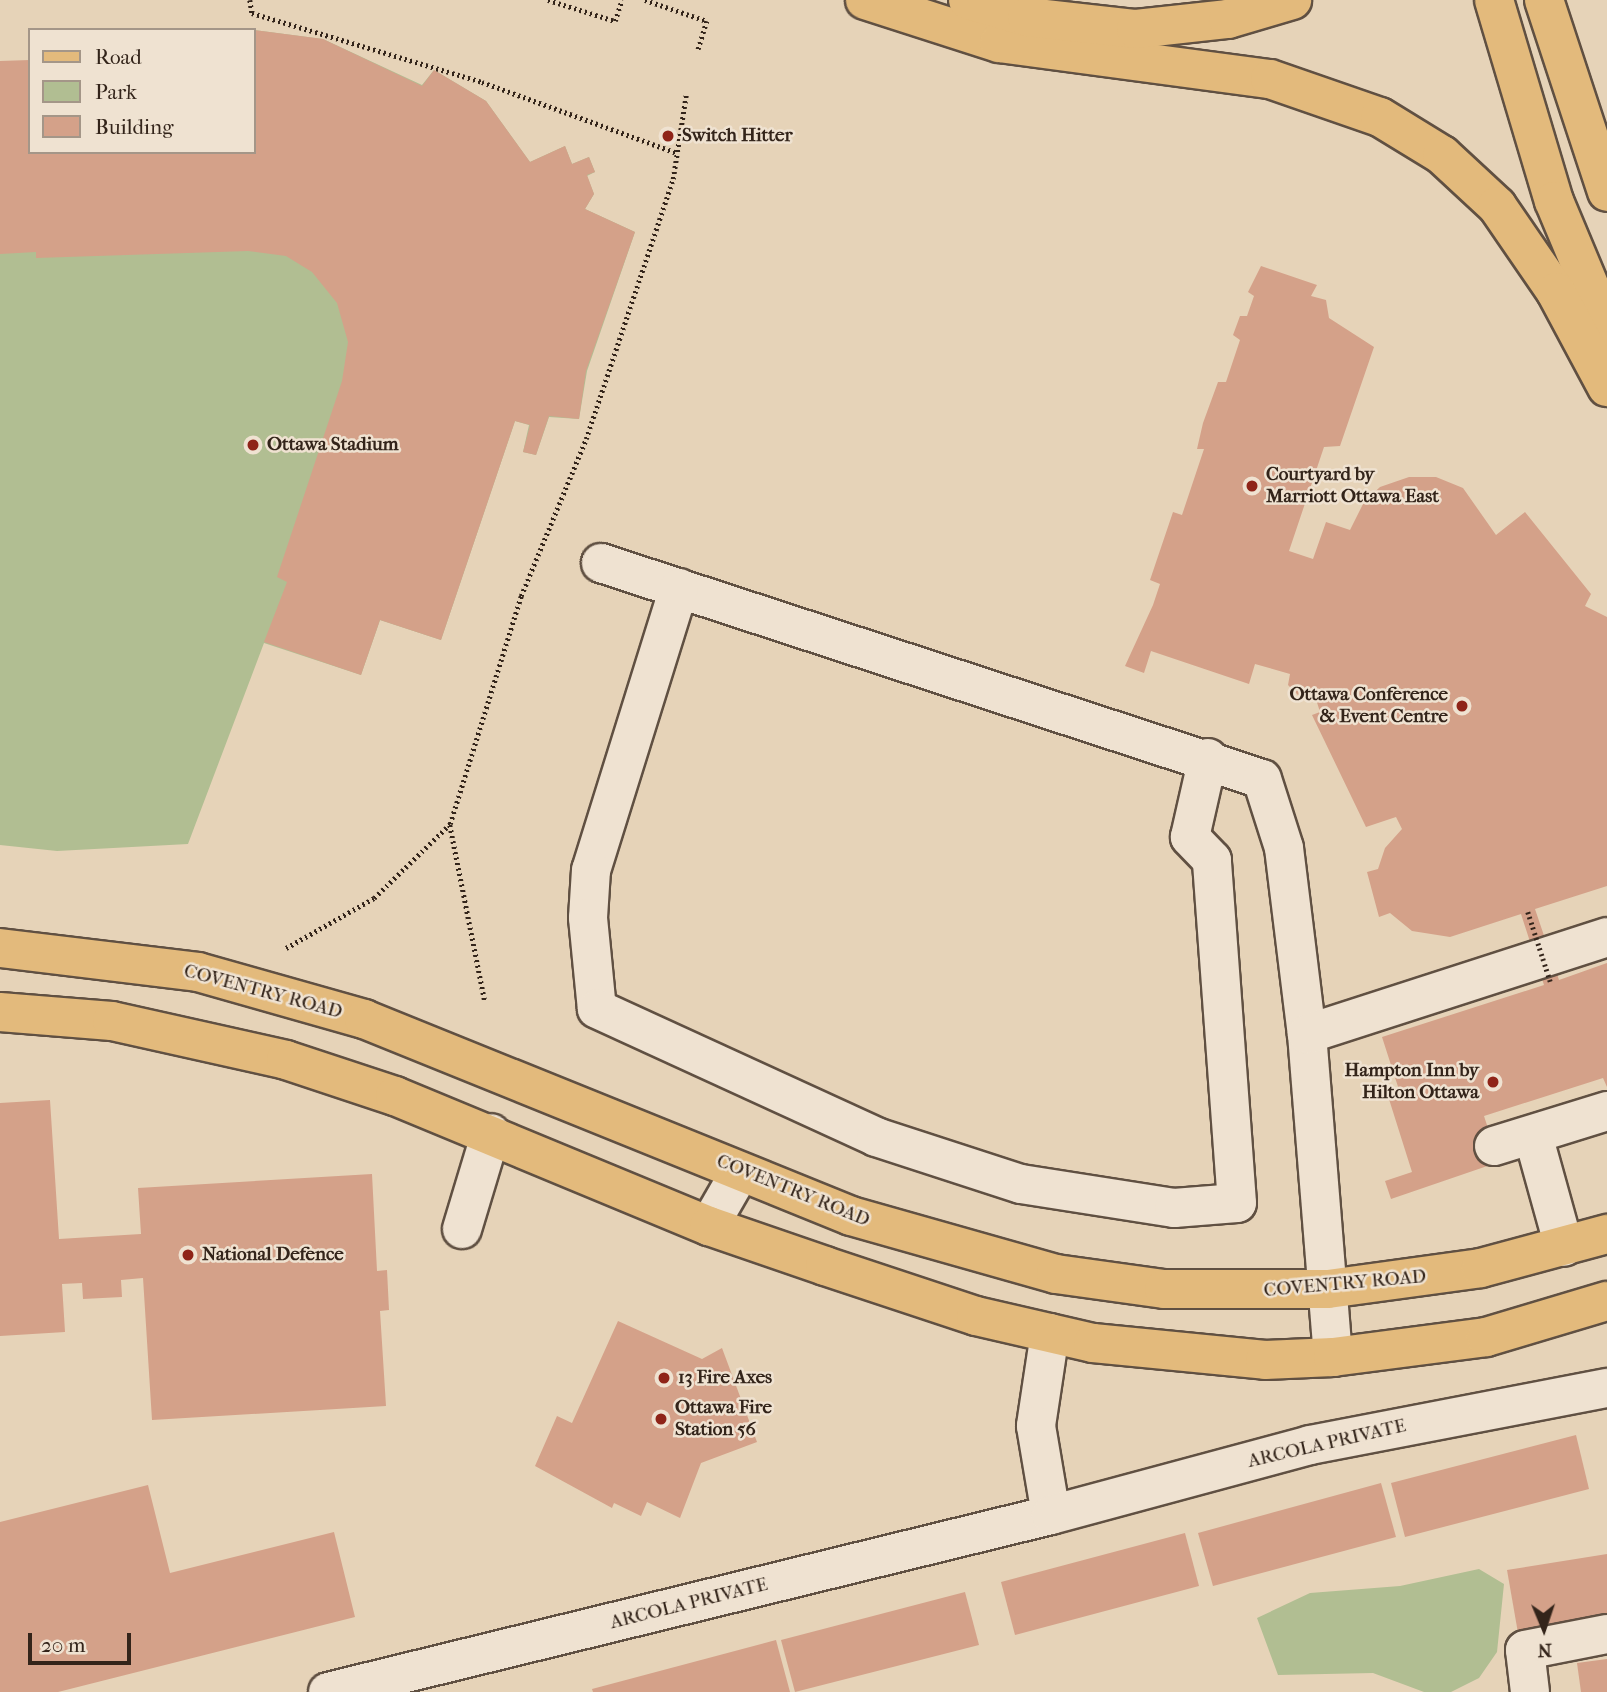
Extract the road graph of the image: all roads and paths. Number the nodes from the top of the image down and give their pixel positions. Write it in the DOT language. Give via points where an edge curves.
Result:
graph roads {
  1 [pos="250,0"];
  2 [pos="548,0"];
  3 [pos="622,0"];
  4 [pos="645,0"];
  5 [pos="865,0"];
  6 [pos="968,0"];
  7 [pos="1292,0"];
  8 [pos="1494,0"];
  9 [pos="1544,0"];
  10 [pos="698,50"];
  11 [pos="686,95"];
  12 [pos="677,153"];
  13 [pos="1607,191"];
  14 [pos="1607,328"];
  15 [pos="1607,387"];
  16 [pos="601,563"];
  17 [pos="679,588"];
  18 [pos="1208,758"];
  19 [pos="450,824"];
  20 [pos="1528,912"];
  21 [pos="1607,937"];
  22 [pos="0,948"];
  23 [pos="286,948"];
  24 [pos="1551,983"];
  25 [pos="485,1002"];
  26 [pos="0,1012"];
  27 [pos="1307,1034"];
  28 [pos="1607,1111"];
  29 [pos="491,1133"];
  30 [pos="1533,1135"];
  31 [pos="1494,1146"];
  32 [pos="740,1172"];
  33 [pos="709,1226"];
  34 [pos="462,1229"];
  35 [pos="1607,1234"];
  36 [pos="1564,1247"];
  37 [pos="1328,1289"];
  38 [pos="1607,1301"];
  39 [pos="1050,1333"];
  40 [pos="1333,1357"];
  41 [pos="1607,1388"];
  42 [pos="1051,1516"];
  43 [pos="1607,1634"];
  44 [pos="327,1692"];
  45 [pos="1530,1692"];
  1 -- 12 [label="path" via="252,13 482,82"];
  2 -- 3 [label="path" via="615,21"];
  4 -- 10 [label="path" via="707,21"];
  5 -- 15 [label="main road" via="999,43 1270,79 1380,117 1442,155 1497,206 1556,292"];
  6 -- 7 [label="main road" via="1027,17 1136,29 1228,19"];
  8 -- 14 [label="main road" via="1554,201"];
  9 -- 13 [label="main road"];
  11 -- 12 [label="path"];
  12 -- 19 [label="path" via="586,439 521,596"];
  16 -- 17 [label="street"];
  17 -- 18 [label="street"];
  17 -- 18 [label="street" via="591,870 588,918 597,1009 876,1137 1008,1180 1174,1208 1237,1203 1212,860 1190,837"];
  18 -- 27 [label="street" via="1262,779 1274,805"];
  19 -- 23 [label="path" via="374,898"];
  19 -- 25 [label="path"];
  20 -- 24 [label="path, bridge"];
  21 -- 27 [label="street"];
  22 -- 32 [label="main road, COVENTRY ROAD" via="198,972 364,1019 512,1074"];
  26 -- 29 [label="main road" via="113,1021 222,1043 349,1080"];
  27 -- 37 [label="street"];
  28 -- 30 [label="street"];
  29 -- 33 [label="main road"];
  29 -- 34 [label="street"];
  30 -- 31 [label="street"];
  30 -- 36 [label="street"];
  32 -- 33 [label="street"];
  32 -- 37 [label="main road, COVENTRY ROAD" via="901,1233 1056,1274 1176,1289"];
  33 -- 39 [label="main road" via="964,1312"];
  35 -- 36 [label="main road, COVENTRY ROAD"];
  36 -- 37 [label="main road, COVENTRY ROAD" via="1480,1268"];
  37 -- 40 [label="street"];
  38 -- 40 [label="main road" via="1486,1337"];
  39 -- 40 [label="main road" via="1157,1352"];
  39 -- 42 [label="street" via="1036,1426"];
  41 -- 42 [label="street, ARCOLA PRIVATE" via="1310,1445"];
  42 -- 44 [label="street, ARCOLA PRIVATE"];
  43 -- 45 [label="street" via="1525,1650"];
}
